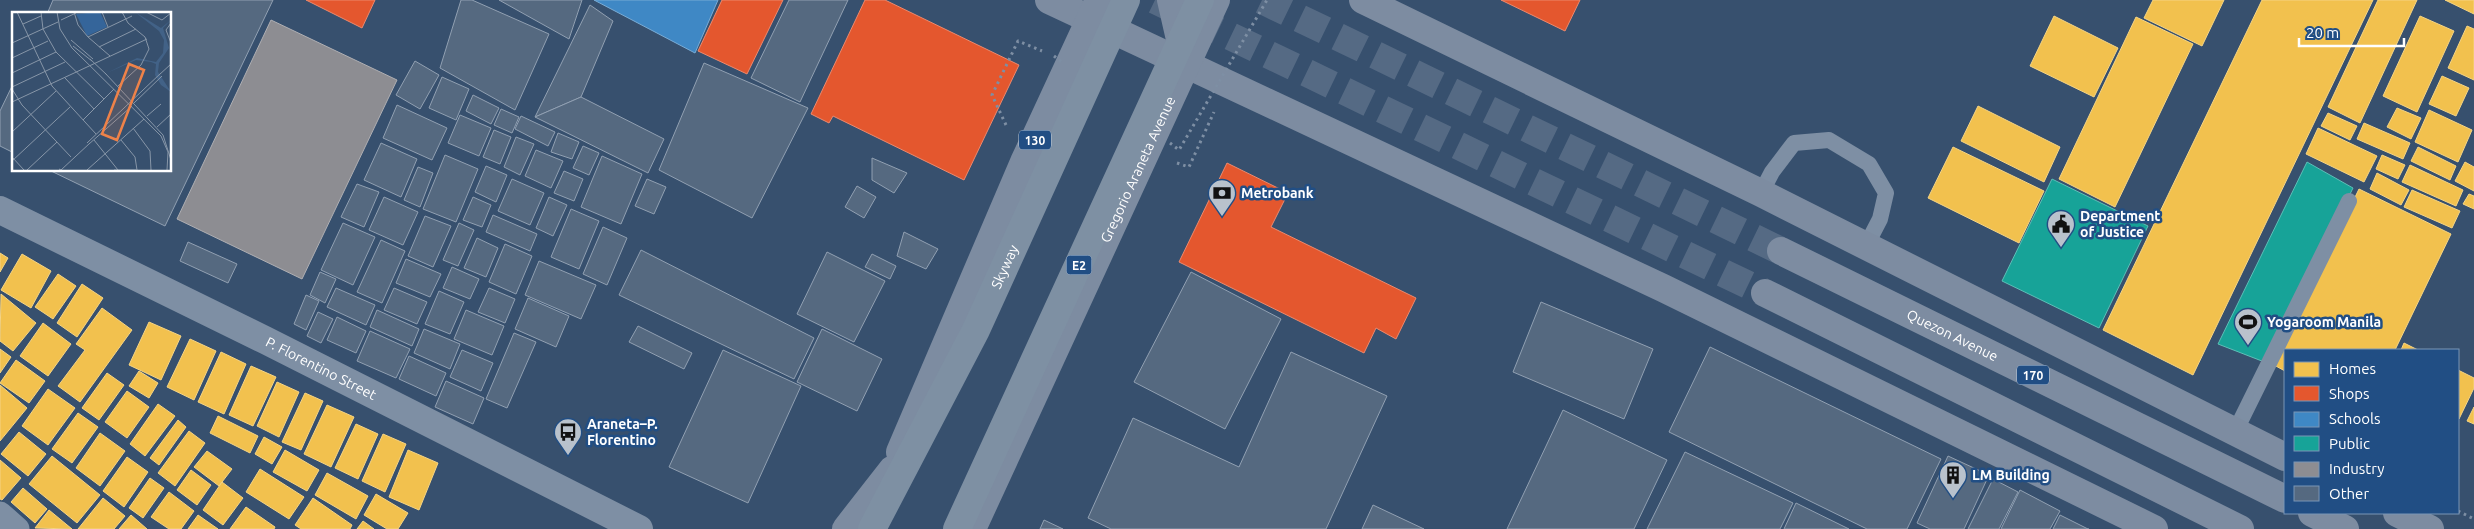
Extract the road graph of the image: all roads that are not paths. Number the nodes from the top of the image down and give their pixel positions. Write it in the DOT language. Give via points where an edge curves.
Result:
graph roads {
  1 [pos="1049,0"];
  2 [pos="1126,0"];
  3 [pos="1171,0"];
  4 [pos="1200,0"];
  5 [pos="1216,0"];
  6 [pos="1363,0"];
  7 [pos="1094,10"];
  8 [pos="1186,65"];
  9 [pos="1761,193"];
  10 [pos="2349,201"];
  11 [pos="0,210"];
  12 [pos="1866,246"];
  13 [pos="1781,252"];
  14 [pos="1765,293"];
  15 [pos="2235,432"];
  16 [pos="2284,456"];
  17 [pos="892,470"];
  18 [pos="2284,500"];
  19 [pos="0,514"];
  20 [pos="2314,514"];
  21 [pos="2399,514"];
  22 [pos="17,529"];
  23 [pos="639,529"];
  24 [pos="846,529"];
  25 [pos="871,529"];
  26 [pos="957,529"];
  27 [pos="972,529"];
  28 [pos="2154,529"];
  29 [pos="2240,529"];
  30 [pos="2345,529"];
  31 [pos="2430,529"];
  1 -- 7 [label="main road"];
  2 -- 25 [label="highway, Skyway, bridge" via="976,330"];
  3 -- 8 [label="main road"];
  4 -- 26 [label="highway, E2, bridge"];
  5 -- 8 [label="main road, Gregorio Araneta Avenue"];
  6 -- 9 [label="main road"];
  7 -- 8 [label="main road"];
  7 -- 17 [label="main road, 130" via="1024,162"];
  8 -- 27 [label="main road, Gregorio Araneta Avenue"];
  8 -- 28 [label="main road" via="1663,288"];
  9 -- 12 [label="main road"];
  9 -- 12 [label="lane" via="1794,143 1829,140 1869,164 1886,193 1880,220"];
  10 -- 15 [label="lane"];
  11 -- 23 [label="street, P. Florentino Street"];
  12 -- 15 [label="main road"];
  13 -- 18 [label="main road, Quezon Avenue / 170"];
  14 -- 29 [label="main road"];
  15 -- 16 [label="main road"];
  17 -- 24 [label="main road, 130"];
  17 -- 25 [label="main road, 130"];
  19 -- 22 [label="street"];
  20 -- 30 [label="main road"];
  21 -- 31 [label="main road"];
}
